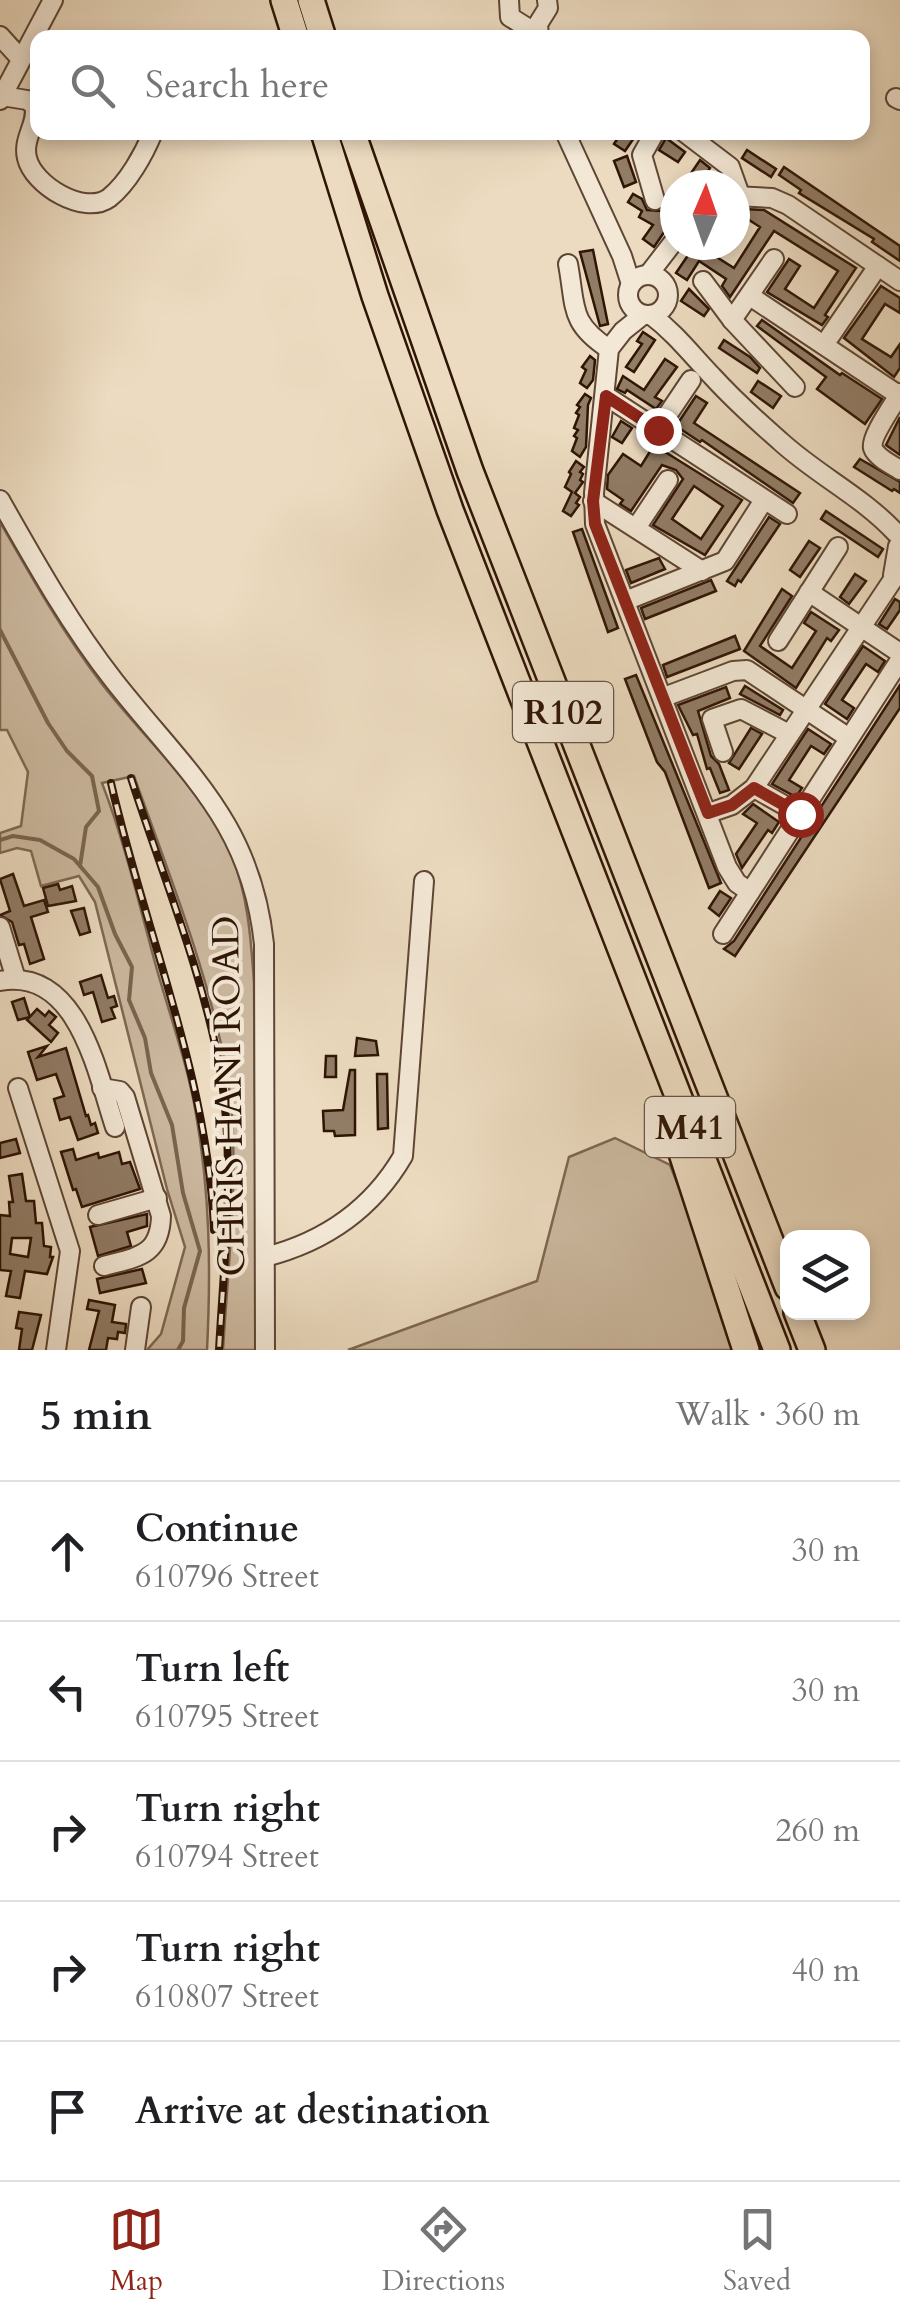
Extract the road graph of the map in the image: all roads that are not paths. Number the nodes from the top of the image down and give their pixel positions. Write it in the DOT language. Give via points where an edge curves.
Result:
graph roads {
  1 [pos="53,0"];
  2 [pos="284,0"];
  3 [pos="311,0"];
  4 [pos="509,0"];
  5 [pos="546,0"];
  6 [pos="36,30"];
  7 [pos="293,30"];
  8 [pos="320,30"];
  9 [pos="530,30"];
  10 [pos="534,30"];
  11 [pos="0,36"];
  12 [pos="30,40"];
  13 [pos="20,58"];
  14 [pos="1,98"];
  15 [pos="30,102"];
  16 [pos="30,132"];
  17 [pos="150,140"];
  18 [pos="326,140"];
  19 [pos="355,140"];
  20 [pos="569,140"];
  21 [pos="651,140"];
  22 [pos="695,140"];
  23 [pos="731,170"];
  24 [pos="750,196"];
  25 [pos="655,200"];
  26 [pos="774,259"];
  27 [pos="660,260"];
  28 [pos="568,264"];
  29 [pos="878,266"];
  30 [pos="645,279"];
  31 [pos="703,281"];
  32 [pos="900,281"];
  33 [pos="750,296"];
  34 [pos="648,310"];
  35 [pos="732,320"];
  36 [pos="824,345"];
  37 [pos="609,348"];
  38 [pos="691,380"];
  39 [pos="795,387"];
  40 [pos="900,395"];
  41 [pos="606,396"];
  42 [pos="658,430"];
  43 [pos="900,470"];
  44 [pos="668,480"];
  45 [pos="0,500"];
  46 [pos="764,500"];
  47 [pos="593,501"];
  48 [pos="787,514"];
  49 [pos="636,528"];
  50 [pos="899,534"];
  51 [pos="838,547"];
  52 [pos="702,571"];
  53 [pos="897,572"];
  54 [pos="809,592"];
  55 [pos="626,601"];
  56 [pos="859,626"];
  57 [pos="778,640"];
  58 [pos="900,656"];
  59 [pos="664,697"];
  60 [pos="806,708"];
  61 [pos="789,734"];
  62 [pos="849,738"];
  63 [pos="723,752"];
  64 [pos="754,788"];
  65 [pos="708,813"];
  66 [pos="800,814"];
  67 [pos="424,880"];
  68 [pos="750,892"];
  69 [pos="603,905"];
  70 [pos="0,927"];
  71 [pos="723,934"];
  72 [pos="8,980"];
  73 [pos="18,1088"];
  74 [pos="102,1088"];
  75 [pos="114,1127"];
  76 [pos="158,1198"];
  77 [pos="98,1215"];
  78 [pos="265,1257"];
  79 [pos="104,1266"];
  80 [pos="780,1266"];
  81 [pos="142,1307"];
  82 [pos="800,1320"];
  83 [pos="56,1350"];
  84 [pos="135,1350"];
  85 [pos="266,1350"];
  86 [pos="746,1350"];
  87 [pos="777,1350"];
  88 [pos="812,1350"];
  1 -- 6 [label="street"];
  2 -- 7 [label="highway"];
  3 -- 8 [label="highway"];
  4 -- 9 [label="street" via="510,18"];
  5 -- 10 [label="street" via="546,14"];
  11 -- 13 [label="street"];
  12 -- 13 [label="street"];
  13 -- 14 [label="street"];
  14 -- 15 [label="street"];
  16 -- 17 [label="street" via="25,146 32,172 44,185 92,204 109,198"];
  18 -- 69 [label="highway, R102" via="450,510"];
  19 -- 80 [label="highway, R102" via="470,470"];
  20 -- 30 [label="street" via="622,256"];
  21 -- 25 [label="street" via="642,156"];
  22 -- 23 [label="street"];
  24 -- 29 [label="street" via="788,205"];
  26 -- 33 [label="street"];
  27 -- 30 [label="street"];
  28 -- 37 [label="street" via="580,325"];
  29 -- 32 [label="street"];
  29 -- 36 [label="street"];
  30 -- 34 [label="street" via="628,297"];
  30 -- 34 [label="street" via="667,290"];
  31 -- 35 [label="street"];
  33 -- 35 [label="street"];
  33 -- 36 [label="street"];
  34 -- 37 [label="street"];
  34 -- 50 [label="street" via="784,446"];
  35 -- 39 [label="street"];
  36 -- 40 [label="street"];
  37 -- 41 [label="street"];
  38 -- 42 [label="street"];
  40 -- 43 [label="street" via="873,446"];
  41 -- 42 [label="street"];
  41 -- 47 [label="street"];
  42 -- 46 [label="street"];
  44 -- 49 [label="street"];
  45 -- 78 [label="street, CHRIS HANI ROAD" via="76,628 212,798 247,866 264,944"];
  46 -- 48 [label="street"];
  46 -- 52 [label="street" via="732,553"];
  47 -- 49 [label="street"];
  47 -- 55 [label="street" via="595,524"];
  49 -- 52 [label="street"];
  50 -- 53 [label="street"];
  51 -- 54 [label="street"];
  52 -- 55 [label="street"];
  53 -- 56 [label="street"];
  54 -- 56 [label="street"];
  54 -- 57 [label="street"];
  55 -- 59 [label="street"];
  56 -- 58 [label="street"];
  56 -- 60 [label="street"];
  58 -- 62 [label="street"];
  59 -- 60 [label="street" via="747,670"];
  59 -- 65 [label="street"];
  60 -- 61 [label="street"];
  60 -- 62 [label="street"];
  61 -- 63 [label="street" via="740,709 712,720"];
  61 -- 64 [label="street"];
  62 -- 66 [label="street"];
  64 -- 65 [label="street"];
  64 -- 66 [label="street"];
  65 -- 68 [label="street" via="727,867"];
  66 -- 68 [label="street"];
  67 -- 78 [label="street" via="402,1156 372,1198 338,1226"];
  68 -- 71 [label="street"];
  69 -- 86 [label="highway" via="607,936"];
  69 -- 87 [label="highway, M41"];
  70 -- 72 [label="street"];
  72 -- 74 [label="street" via="44,988 75,1016"];
  73 -- 83 [label="street" via="70,1251"];
  74 -- 75 [label="street"];
  74 -- 76 [label="street" via="124,1097"];
  76 -- 77 [label="street"];
  76 -- 79 [label="street" via="160,1234 150,1250"];
  78 -- 85 [label="street, CHRIS HANI ROAD"];
  81 -- 84 [label="street"];
  82 -- 88 [label="highway"];
}
